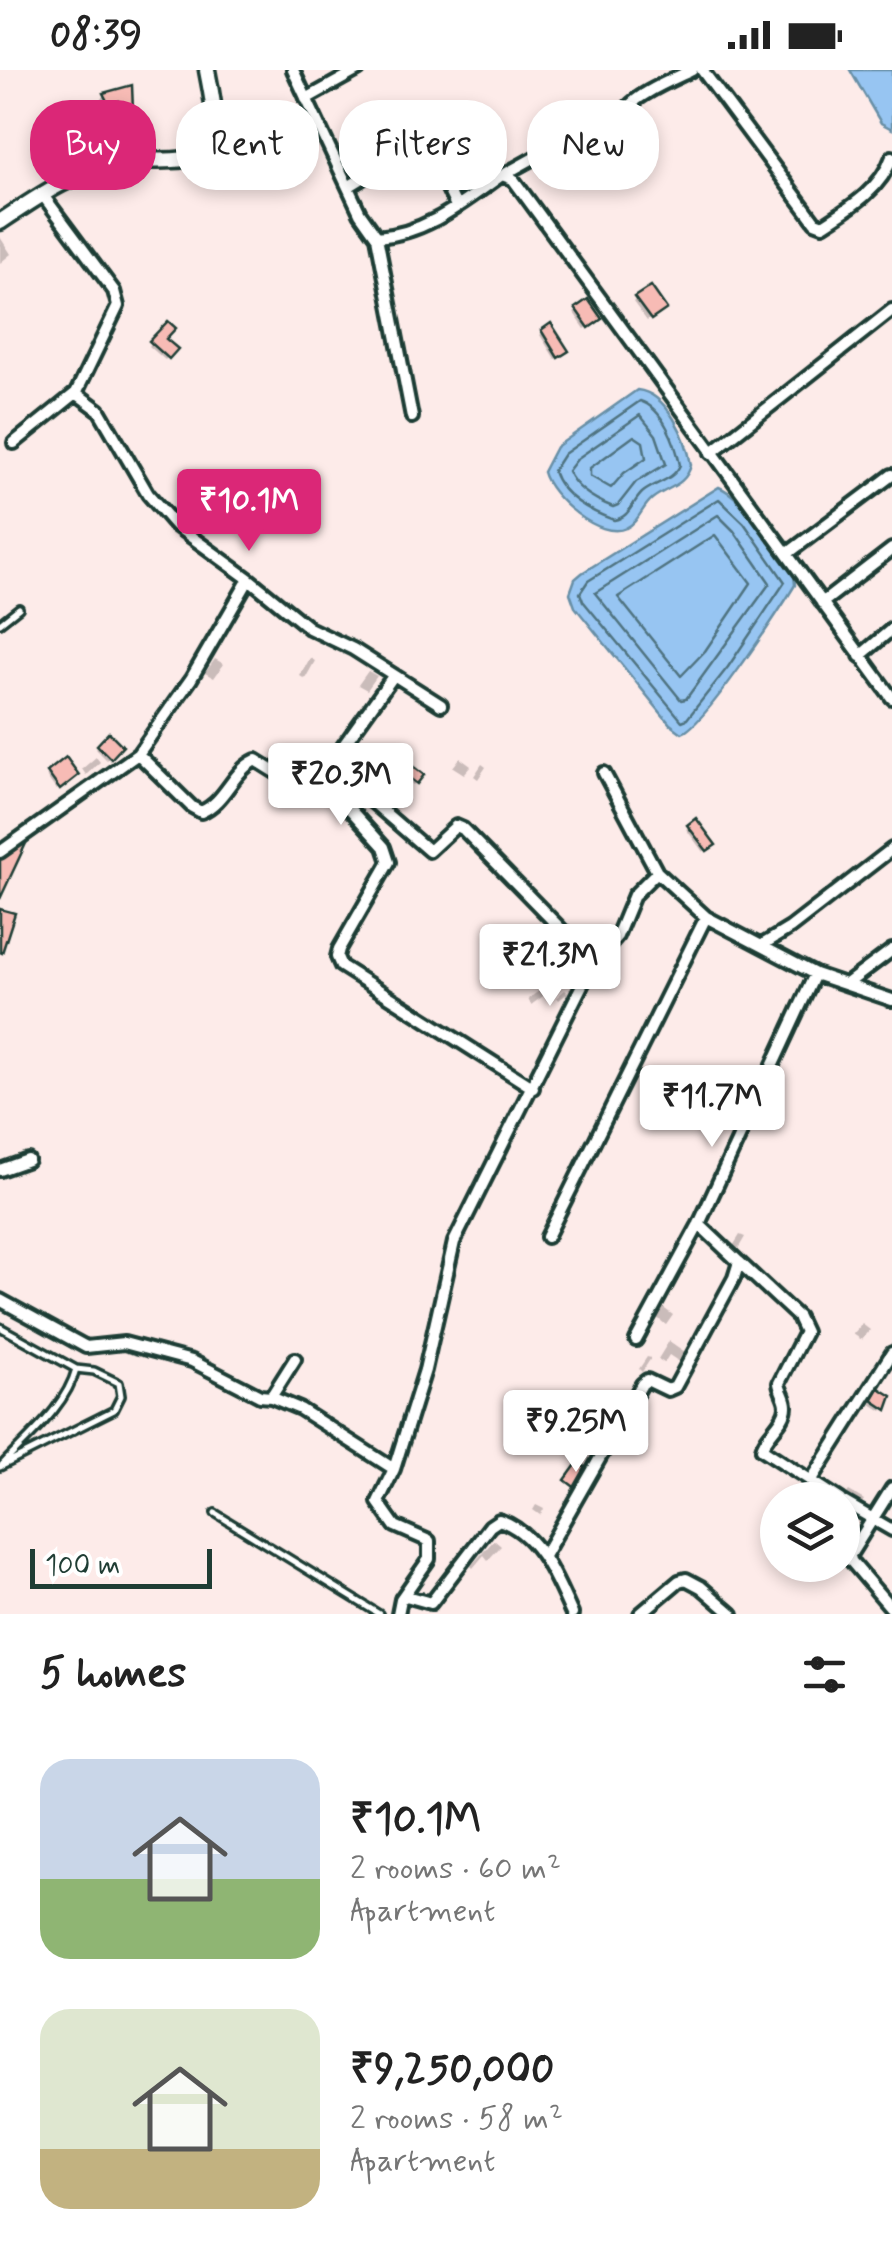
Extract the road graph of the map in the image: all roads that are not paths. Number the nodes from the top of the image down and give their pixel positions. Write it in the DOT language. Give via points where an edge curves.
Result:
graph roads {
  1 [pos="208,70"];
  2 [pos="293,70"];
  3 [pos="358,70"];
  4 [pos="692,70"];
  5 [pos="702,70"];
  6 [pos="306,99"];
  7 [pos="892,157"];
  8 [pos="339,168"];
  9 [pos="507,172"];
  10 [pos="507,177"];
  11 [pos="349,190"];
  12 [pos="449,190"];
  13 [pos="480,190"];
  14 [pos="42,194"];
  15 [pos="456,206"];
  16 [pos="0,222"];
  17 [pos="378,237"];
  18 [pos="892,310"];
  19 [pos="76,392"];
  20 [pos="412,417"];
  21 [pos="14,443"];
  22 [pos="711,453"];
  23 [pos="892,475"];
  24 [pos="892,549"];
  25 [pos="787,554"];
  26 [pos="249,579"];
  27 [pos="822,603"];
  28 [pos="19,608"];
  29 [pos="0,623"];
  30 [pos="892,629"];
  31 [pos="860,656"];
  32 [pos="394,674"];
  33 [pos="892,696"];
  34 [pos="441,705"];
  35 [pos="138,754"];
  36 [pos="330,765"];
  37 [pos="604,773"];
  38 [pos="322,777"];
  39 [pos="892,849"];
  40 [pos="0,852"];
  41 [pos="657,872"];
  42 [pos="706,917"];
  43 [pos="762,946"];
  44 [pos="892,950"];
  45 [pos="590,967"];
  46 [pos="814,974"];
  47 [pos="848,983"];
  48 [pos="892,1000"];
  49 [pos="533,1088"];
  50 [pos="28,1160"];
  51 [pos="0,1170"];
  52 [pos="699,1224"];
  53 [pos="546,1237"];
  54 [pos="739,1262"];
  55 [pos="0,1300"];
  56 [pos="0,1328"];
  57 [pos="636,1340"];
  58 [pos="892,1352"];
  59 [pos="295,1360"];
  60 [pos="76,1368"];
  61 [pos="271,1397"];
  62 [pos="0,1467"];
  63 [pos="394,1468"];
  64 [pos="811,1481"];
  65 [pos="892,1488"];
  66 [pos="860,1511"];
  67 [pos="215,1513"];
  68 [pos="872,1518"];
  69 [pos="892,1530"];
  70 [pos="544,1556"];
  71 [pos="401,1600"];
  72 [pos="892,1609"];
  73 [pos="380,1614"];
  74 [pos="398,1614"];
  75 [pos="572,1614"];
  76 [pos="640,1614"];
  77 [pos="732,1614"];
  1 -- 14 [label="main road" via="215,136 209,147 194,156 102,166"];
  2 -- 6 [label="street"];
  3 -- 6 [label="street"];
  4 -- 9 [label="street" via="632,102 612,155 591,159 560,144"];
  5 -- 7 [label="street" via="815,222 823,225 870,191"];
  6 -- 8 [label="street"];
  10 -- 22 [label="street" via="524,191"];
  11 -- 17 [label="street"];
  12 -- 15 [label="street"];
  13 -- 15 [label="street"];
  14 -- 16 [label="main road"];
  14 -- 19 [label="street" via="114,290 118,306"];
  15 -- 17 [label="street" via="411,230"];
  17 -- 20 [label="street"];
  18 -- 22 [label="street"];
  19 -- 21 [label="street"];
  19 -- 26 [label="street" via="107,422 158,510"];
  22 -- 25 [label="street"];
  23 -- 25 [label="street"];
  24 -- 27 [label="street"];
  25 -- 27 [label="street"];
  26 -- 32 [label="street" via="309,628"];
  26 -- 35 [label="street"];
  27 -- 31 [label="street"];
  28 -- 29 [label="lane"];
  30 -- 31 [label="street"];
  31 -- 33 [label="street"];
  32 -- 34 [label="street"];
  32 -- 36 [label="street"];
  35 -- 38 [label="street" via="201,812 256,760 298,786"];
  35 -- 40 [label="street"];
  36 -- 38 [label="street"];
  36 -- 45 [label="street" via="429,851 456,826 463,829"];
  37 -- 41 [label="street"];
  38 -- 49 [label="street" via="384,847 389,862 338,950 341,966"];
  39 -- 43 [label="street"];
  41 -- 42 [label="street"];
  41 -- 45 [label="street" via="634,895 617,936"];
  42 -- 43 [label="street"];
  42 -- 53 [label="street"];
  43 -- 46 [label="street"];
  44 -- 47 [label="street"];
  45 -- 49 [label="street"];
  46 -- 47 [label="street"];
  46 -- 52 [label="street"];
  47 -- 48 [label="street"];
  49 -- 63 [label="street" via="454,1242"];
  50 -- 51 [label="street"];
  52 -- 54 [label="street"];
  52 -- 57 [label="street"];
  54 -- 64 [label="street" via="804,1324 804,1337 779,1382 784,1414 762,1446"];
  54 -- 70 [label="street" via="682,1378 668,1390 655,1381 642,1384"];
  55 -- 61 [label="street" via="86,1347 137,1346"];
  56 -- 60 [label="lane"];
  58 -- 64 [label="street"];
  59 -- 61 [label="street"];
  60 -- 62 [label="lane" via="68,1392"];
  60 -- 62 [label="lane" via="118,1383 114,1410"];
  61 -- 63 [label="street"];
  63 -- 71 [label="street" via="378,1502 395,1526 429,1541 428,1559"];
  65 -- 68 [label="street"];
  66 -- 68 [label="street"];
  67 -- 73 [label="lane"];
  68 -- 69 [label="street"];
  68 -- 72 [label="street" via="852,1548 851,1562"];
  70 -- 71 [label="street" via="499,1520 431,1603"];
  70 -- 75 [label="street"];
  71 -- 74 [label="street"];
  76 -- 77 [label="street" via="686,1579"];
}
